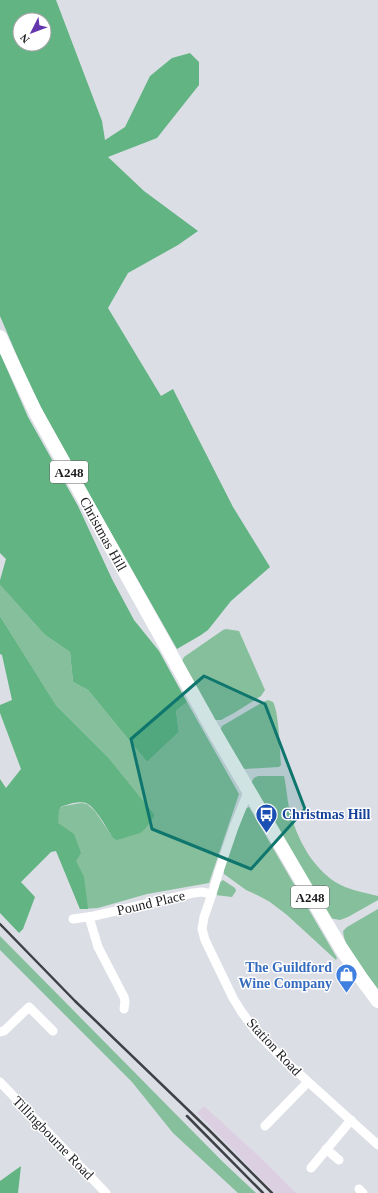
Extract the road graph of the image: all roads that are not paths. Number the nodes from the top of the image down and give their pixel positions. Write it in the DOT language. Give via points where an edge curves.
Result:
graph roads {
  1 [pos="0,337"];
  2 [pos="248,790"];
  3 [pos="212,894"];
  4 [pos="89,917"];
  5 [pos="73,919"];
  6 [pos="378,1001"];
  7 [pos="124,1009"];
  8 [pos="53,1031"];
  9 [pos="0,1032"];
  10 [pos="0,1082"];
  11 [pos="308,1082"];
  12 [pos="351,1120"];
  13 [pos="265,1126"];
  14 [pos="378,1145"];
  15 [pos="326,1149"];
  16 [pos="339,1160"];
  17 [pos="311,1168"];
  18 [pos="106,1193"];
  1 -- 2 [label="main road, Christmas Hill / A248" via="39,418"];
  2 -- 3 [label="street, Station Road"];
  2 -- 6 [label="main road, A248" via="341,948"];
  3 -- 4 [label="street, Pound Place" via="193,893"];
  3 -- 11 [label="street, Station Road" via="202,929 223,978 253,1028"];
  4 -- 5 [label="street, Pound Place"];
  4 -- 7 [label="street" via="98,947 124,997"];
  8 -- 9 [label="street" via="29,1007"];
  10 -- 18 [label="street, Tillingbourne Road"];
  11 -- 12 [label="street, Station Road"];
  11 -- 13 [label="street"];
  12 -- 14 [label="street, Station Road"];
  12 -- 15 [label="street"];
  15 -- 16 [label="street"];
  15 -- 17 [label="street"];
}
